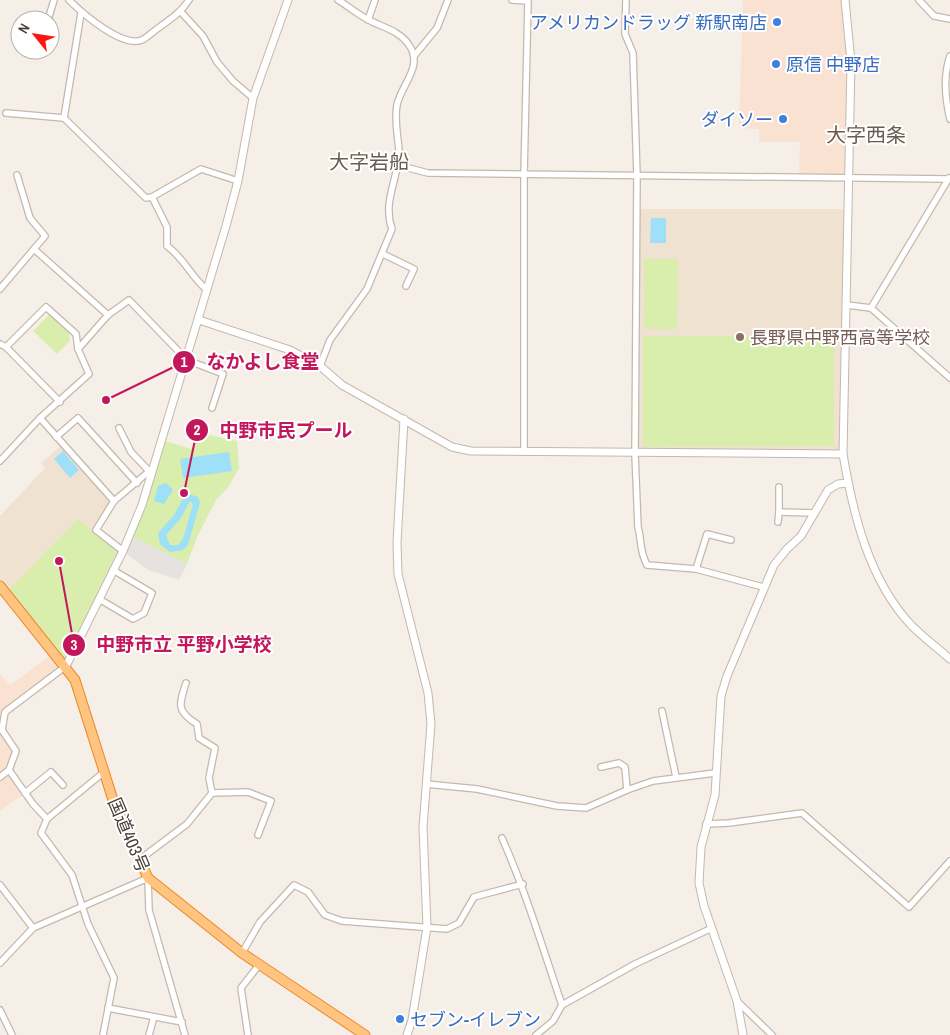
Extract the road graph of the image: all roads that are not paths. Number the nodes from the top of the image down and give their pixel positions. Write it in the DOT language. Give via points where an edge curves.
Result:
graph roads {
  1 [pos="69,0"];
  2 [pos="189,0"];
  3 [pos="288,0"];
  4 [pos="338,0"];
  5 [pos="375,0"];
  6 [pos="448,0"];
  7 [pos="512,0"];
  8 [pos="626,0"];
  9 [pos="845,0"];
  10 [pos="919,0"];
  11 [pos="181,12"];
  12 [pos="81,13"];
  13 [pos="950,19"];
  14 [pos="368,20"];
  15 [pos="414,56"];
  16 [pos="950,56"];
  17 [pos="253,98"];
  18 [pos="6,113"];
  19 [pos="64,118"];
  20 [pos="950,118"];
  21 [pos="397,165"];
  22 [pos="17,174"];
  23 [pos="524,175"];
  24 [pos="637,176"];
  25 [pos="949,178"];
  26 [pos="850,179"];
  27 [pos="238,181"];
  28 [pos="152,197"];
  29 [pos="34,249"];
  30 [pos="382,254"];
  31 [pos="406,286"];
  32 [pos="0,289"];
  33 [pos="207,290"];
  34 [pos="847,305"];
  35 [pos="871,308"];
  36 [pos="108,315"];
  37 [pos="198,320"];
  38 [pos="3,345"];
  39 [pos="78,349"];
  40 [pos="187,360"];
  41 [pos="320,366"];
  42 [pos="950,378"];
  43 [pos="60,402"];
  44 [pos="212,408"];
  45 [pos="40,418"];
  46 [pos="404,419"];
  47 [pos="120,428"];
  48 [pos="56,437"];
  49 [pos="524,452"];
  50 [pos="634,454"];
  51 [pos="843,454"];
  52 [pos="0,461"];
  53 [pos="152,469"];
  54 [pos="137,483"];
  55 [pos="848,483"];
  56 [pos="779,487"];
  57 [pos="114,501"];
  58 [pos="779,512"];
  59 [pos="815,513"];
  60 [pos="778,522"];
  61 [pos="731,540"];
  62 [pos="123,551"];
  63 [pos="113,570"];
  64 [pos="696,570"];
  65 [pos="0,586"];
  66 [pos="763,588"];
  67 [pos="99,599"];
  68 [pos="950,658"];
  69 [pos="66,666"];
  70 [pos="186,683"];
  71 [pos="662,711"];
  72 [pos="601,767"];
  73 [pos="9,770"];
  74 [pos="104,772"];
  75 [pos="715,773"];
  76 [pos="0,777"];
  77 [pos="676,777"];
  78 [pos="426,784"];
  79 [pos="63,785"];
  80 [pos="627,790"];
  81 [pos="25,793"];
  82 [pos="212,793"];
  83 [pos="47,819"];
  84 [pos="706,824"];
  85 [pos="258,835"];
  86 [pos="502,838"];
  87 [pos="139,860"];
  88 [pos="950,861"];
  89 [pos="148,878"];
  90 [pos="523,884"];
  91 [pos="0,885"];
  92 [pos="83,907"];
  93 [pos="427,927"];
  94 [pos="33,928"];
  95 [pos="712,928"];
  96 [pos="242,953"];
  97 [pos="0,963"];
  98 [pos="260,965"];
  99 [pos="737,1001"];
  100 [pos="562,1005"];
  101 [pos="108,1008"];
  102 [pos="0,1010"];
  103 [pos="154,1017"];
  104 [pos="182,1022"];
  105 [pos="12,1035"];
  106 [pos="103,1035"];
  107 [pos="149,1035"];
  108 [pos="184,1035"];
  109 [pos="248,1035"];
  110 [pos="364,1035"];
  111 [pos="407,1035"];
  112 [pos="536,1035"];
  113 [pos="743,1035"];
  114 [pos="772,1035"];
  1 -- 12 [label="street"];
  2 -- 11 [label="street"];
  3 -- 17 [label="street"];
  4 -- 14 [label="street"];
  5 -- 14 [label="street"];
  6 -- 15 [label="street" via="437,28"];
  7 -- 23 [label="street" via="528,1"];
  8 -- 24 [label="street" via="625,34 633,53"];
  9 -- 26 [label="street" via="852,62"];
  10 -- 13 [label="street" via="934,16"];
  11 -- 12 [label="street" via="141,40 128,40"];
  11 -- 17 [label="street" via="203,36 217,62"];
  12 -- 19 [label="street"];
  14 -- 15 [label="street" via="397,33 409,45"];
  15 -- 21 [label="street" via="411,76 397,103"];
  16 -- 20 [label="street" via="946,68"];
  17 -- 27 [label="street"];
  18 -- 19 [label="street"];
  19 -- 28 [label="street" via="146,198"];
  21 -- 23 [label="street" via="428,173"];
  21 -- 30 [label="street" via="388,200 392,229"];
  22 -- 29 [label="street" via="30,218 45,236"];
  23 -- 24 [label="street"];
  23 -- 49 [label="street"];
  24 -- 26 [label="street"];
  24 -- 50 [label="street"];
  25 -- 26 [label="street"];
  25 -- 35 [label="street"];
  26 -- 34 [label="street"];
  27 -- 28 [label="street" via="200,169"];
  27 -- 33 [label="street"];
  28 -- 33 [label="street" via="167,227 167,246 181,256 198,283"];
  29 -- 32 [label="street"];
  29 -- 36 [label="street"];
  30 -- 31 [label="street" via="414,269"];
  30 -- 41 [label="street" via="367,289 330,340"];
  33 -- 37 [label="street"];
  34 -- 35 [label="street"];
  34 -- 51 [label="street"];
  35 -- 42 [label="street"];
  36 -- 39 [label="street"];
  36 -- 40 [label="street" via="129,300"];
  37 -- 40 [label="street"];
  37 -- 41 [label="street" via="290,350"];
  38 -- 39 [label="street" via="46,307 76,334"];
  38 -- 43 [label="street"];
  39 -- 43 [label="street" via="89,374"];
  40 -- 44 [label="street" via="223,374"];
  40 -- 53 [label="street"];
  41 -- 46 [label="street" via="342,384"];
  43 -- 45 [label="street"];
  45 -- 48 [label="street"];
  45 -- 52 [label="street"];
  46 -- 49 [label="street" via="452,447 471,451"];
  46 -- 78 [label="street" via="398,574 428,694 431,724"];
  47 -- 53 [label="street" via="132,452"];
  48 -- 54 [label="street" via="78,418"];
  48 -- 57 [label="street"];
  49 -- 50 [label="street"];
  50 -- 51 [label="street"];
  50 -- 64 [label="street" via="643,558 647,565"];
  51 -- 55 [label="street"];
  53 -- 54 [label="street"];
  53 -- 62 [label="street" via="142,505"];
  54 -- 57 [label="street"];
  55 -- 59 [label="street" via="828,490"];
  55 -- 68 [label="street" via="862,538 894,602 912,626"];
  56 -- 58 [label="street"];
  57 -- 62 [label="street" via="96,530"];
  58 -- 59 [label="street"];
  58 -- 60 [label="street"];
  59 -- 66 [label="street" via="801,536 774,566"];
  61 -- 64 [label="street" via="707,534"];
  62 -- 63 [label="street"];
  63 -- 67 [label="street"];
  63 -- 67 [label="street" via="152,593 144,613 134,619"];
  64 -- 66 [label="street"];
  65 -- 69 [label="highway, 国道403号"];
  66 -- 75 [label="street" via="721,696"];
  67 -- 69 [label="street"];
  69 -- 73 [label="street" via="5,712 2,730 16,751"];
  69 -- 74 [label="highway, 国道403号" via="82,695"];
  70 -- 82 [label="street" via="179,703 184,716 197,724 199,738 215,748 208,778"];
  71 -- 77 [label="street"];
  72 -- 80 [label="street" via="619,763 625,767"];
  73 -- 76 [label="street"];
  73 -- 81 [label="street"];
  74 -- 83 [label="street"];
  74 -- 87 [label="highway, 国道403号"];
  75 -- 77 [label="street"];
  75 -- 84 [label="street" via="715,795"];
  77 -- 80 [label="street"];
  78 -- 80 [label="street" via="477,789 557,806 586,808"];
  78 -- 93 [label="street" via="423,827"];
  79 -- 81 [label="street" via="51,772"];
  81 -- 83 [label="street"];
  82 -- 85 [label="street" via="248,792 271,801"];
  82 -- 87 [label="street" via="186,824"];
  83 -- 92 [label="street" via="42,833 72,875"];
  84 -- 88 [label="street" via="729,824 802,813 909,907"];
  84 -- 95 [label="street" via="699,883"];
  86 -- 90 [label="street"];
  87 -- 89 [label="highway, 国道403号"];
  89 -- 92 [label="street"];
  89 -- 96 [label="highway, 国道403号"];
  89 -- 104 [label="street" via="149,910"];
  90 -- 93 [label="street" via="474,897 454,927"];
  90 -- 100 [label="street"];
  91 -- 94 [label="street"];
  92 -- 94 [label="street"];
  92 -- 101 [label="street" via="114,978"];
  93 -- 96 [label="street" via="342,920 325,915 308,892 294,885 260,922"];
  93 -- 111 [label="street"];
  94 -- 97 [label="street"];
  95 -- 99 [label="street"];
  95 -- 100 [label="street" via="635,964"];
  96 -- 98 [label="highway, 国道403号"];
  98 -- 109 [label="street" via="241,988"];
  98 -- 110 [label="highway, 国道403号"];
  99 -- 113 [label="street"];
  99 -- 114 [label="street"];
  100 -- 112 [label="street" via="553,1021"];
  101 -- 103 [label="street"];
  101 -- 106 [label="street"];
  102 -- 105 [label="street"];
  103 -- 104 [label="street"];
  103 -- 107 [label="street"];
  104 -- 108 [label="street"];
}
